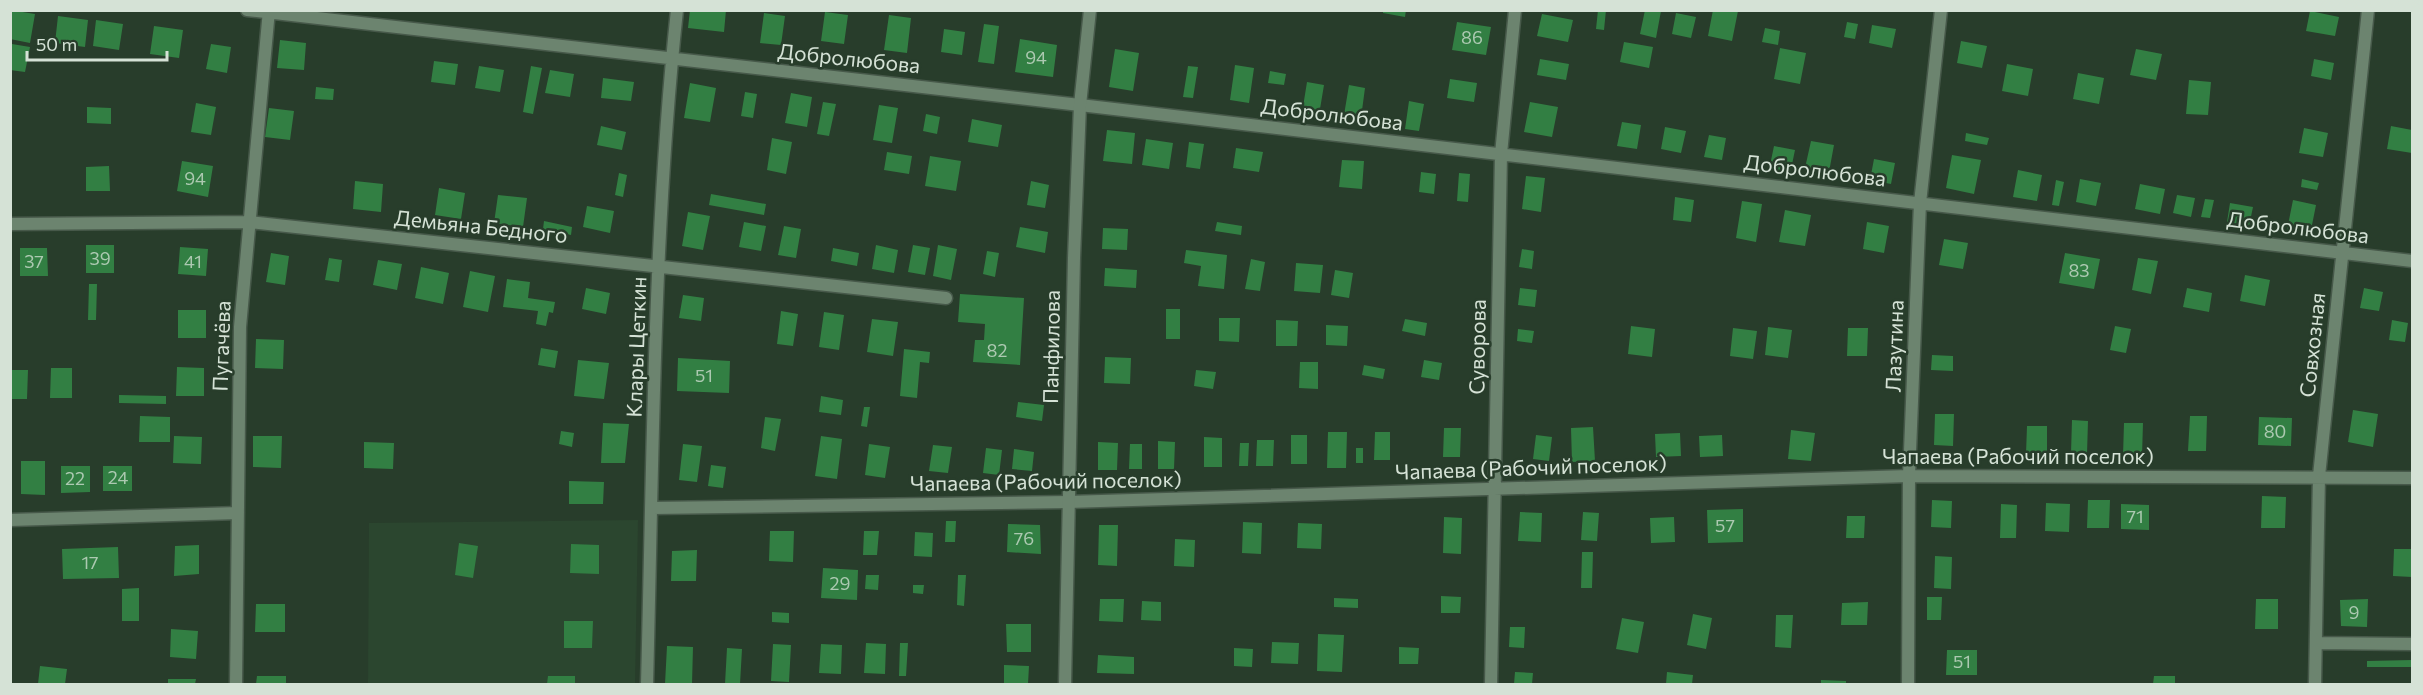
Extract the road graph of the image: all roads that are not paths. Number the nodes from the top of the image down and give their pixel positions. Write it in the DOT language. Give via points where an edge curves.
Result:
graph roads {
  1 [pos="247,10"];
  2 [pos="677,10"];
  3 [pos="1090,10"];
  4 [pos="1515,10"];
  5 [pos="1941,10"];
  6 [pos="2368,10"];
  7 [pos="269,12"];
  8 [pos="672,59"];
  9 [pos="1080,105"];
  10 [pos="1501,154"];
  11 [pos="1920,203"];
  12 [pos="250,222"];
  13 [pos="10,224"];
  14 [pos="2342,253"];
  15 [pos="2412,261"];
  16 [pos="658,266"];
  17 [pos="946,298"];
  18 [pos="1909,476"];
  19 [pos="2319,476"];
  20 [pos="2412,478"];
  21 [pos="1495,489"];
  22 [pos="1068,502"];
  23 [pos="652,508"];
  24 [pos="238,513"];
  25 [pos="10,520"];
  26 [pos="2317,643"];
  27 [pos="2412,644"];
  28 [pos="236,684"];
  29 [pos="647,684"];
  30 [pos="1065,684"];
  31 [pos="1491,684"];
  32 [pos="1908,684"];
  33 [pos="2315,684"];
  1 -- 7 [label="street, Добролюбова"];
  2 -- 8 [label="street, Клары Цеткин"];
  3 -- 9 [label="street, Панфилова"];
  4 -- 10 [label="street, Суворова"];
  5 -- 11 [label="street, Лазутина"];
  6 -- 14 [label="street, Совхозная"];
  7 -- 8 [label="street, Добролюбова"];
  7 -- 12 [label="street, Пугачёва"];
  8 -- 9 [label="street, Добролюбова"];
  8 -- 16 [label="street, Клары Цеткин"];
  9 -- 10 [label="street, Добролюбова"];
  9 -- 22 [label="street, Панфилова"];
  10 -- 11 [label="street, Добролюбова"];
  10 -- 21 [label="street, Суворова"];
  11 -- 14 [label="street, Добролюбова"];
  11 -- 18 [label="street, Лазутина"];
  12 -- 13 [label="street, Демьяна Бедного"];
  12 -- 16 [label="street, Демьяна Бедного"];
  12 -- 24 [label="street, Пугачёва" via="240,327"];
  14 -- 15 [label="street, Добролюбова"];
  14 -- 19 [label="street, Совхозная"];
  16 -- 17 [label="street, Демьяна Бедного"];
  16 -- 23 [label="street, Клары Цеткин"];
  18 -- 19 [label="street, Чапаева (Рабочий поселок)"];
  18 -- 21 [label="street, Чапаева (Рабочий поселок)"];
  18 -- 32 [label="street, Лазутина"];
  19 -- 20 [label="street, Чапаева (Рабочий поселок)"];
  19 -- 26 [label="street, Совхозная"];
  21 -- 22 [label="street, Чапаева (Рабочий поселок)"];
  21 -- 31 [label="street, Суворова"];
  22 -- 23 [label="street, Чапаева (Рабочий поселок)"];
  22 -- 30 [label="street, Панфилова"];
  23 -- 29 [label="street, Клары Цеткин"];
  24 -- 25 [label="street"];
  24 -- 28 [label="street, Пугачёва"];
  26 -- 27 [label="street"];
  26 -- 33 [label="street, Совхозная"];
}
